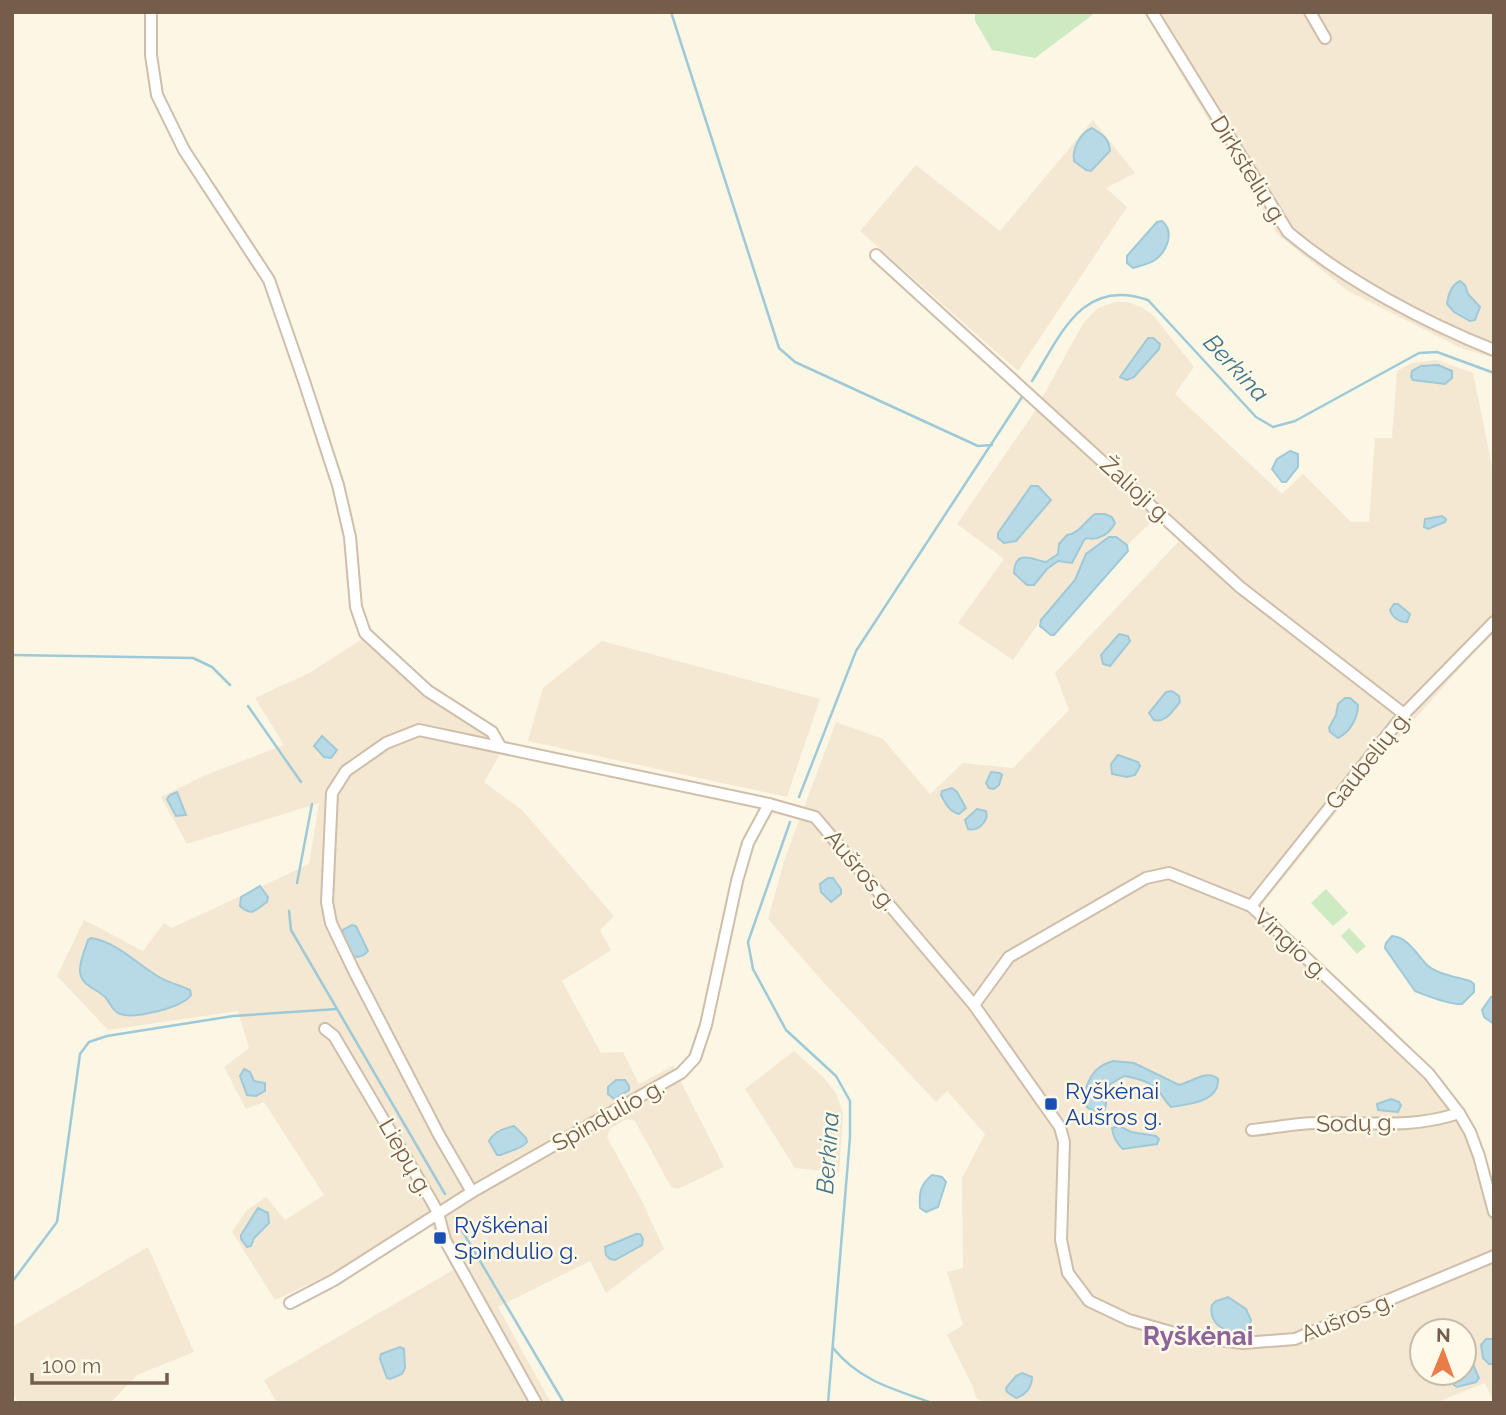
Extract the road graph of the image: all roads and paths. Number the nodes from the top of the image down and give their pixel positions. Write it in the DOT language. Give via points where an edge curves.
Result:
graph roads {
  1 [pos="151,12"];
  2 [pos="1152,12"];
  3 [pos="1310,12"];
  4 [pos="1325,38"];
  5 [pos="876,255"];
  6 [pos="1494,350"];
  7 [pos="1494,622"];
  8 [pos="1404,714"];
  9 [pos="500,746"];
  10 [pos="769,804"];
  11 [pos="1251,906"];
  12 [pos="974,1005"];
  13 [pos="326,1029"];
  14 [pos="1459,1113"];
  15 [pos="1252,1130"];
  16 [pos="472,1192"];
  17 [pos="1494,1212"];
  18 [pos="438,1213"];
  19 [pos="1494,1256"];
  20 [pos="290,1303"];
  21 [pos="536,1403"];
  1 -- 9 [label="street" via="157,95 184,150 269,280 304,381 341,498 350,537 356,607 365,633 428,691 492,732"];
  2 -- 6 [label="street, Dirkstelių g." via="1288,232 1320,259 1360,283"];
  3 -- 4 [label="street"];
  5 -- 8 [label="street, Žalioji g." via="1240,587"];
  7 -- 8 [label="street, Gaubelių g."];
  8 -- 11 [label="street, Gaubelių g."];
  9 -- 10 [label="street, Aušros g."];
  9 -- 16 [label="street, Aušros g." via="419,730 386,743 346,771 332,793 326,886 331,923"];
  10 -- 12 [label="street, Aušros g." via="815,817"];
  10 -- 16 [label="street, Spindulio g." via="748,843 695,1058 681,1073"];
  11 -- 12 [label="street, Vingio g." via="1169,873 1146,878 1009,957"];
  11 -- 14 [label="street, Vingio g." via="1429,1074"];
  12 -- 19 [label="street, Aušros g." via="1060,1127 1064,1142 1061,1240 1069,1273 1089,1301 1129,1320 1185,1336 1242,1343 1295,1339"];
  13 -- 18 [label="street, Liepų g."];
  14 -- 15 [label="street, Sodų g." via="1394,1124 1315,1123"];
  14 -- 17 [label="street, Vingio g." via="1479,1156"];
  16 -- 18 [label="street, Spindulio g."];
  18 -- 20 [label="street, Spindulio g."];
  18 -- 21 [label="street, Liepų g." via="445,1240"];
}
